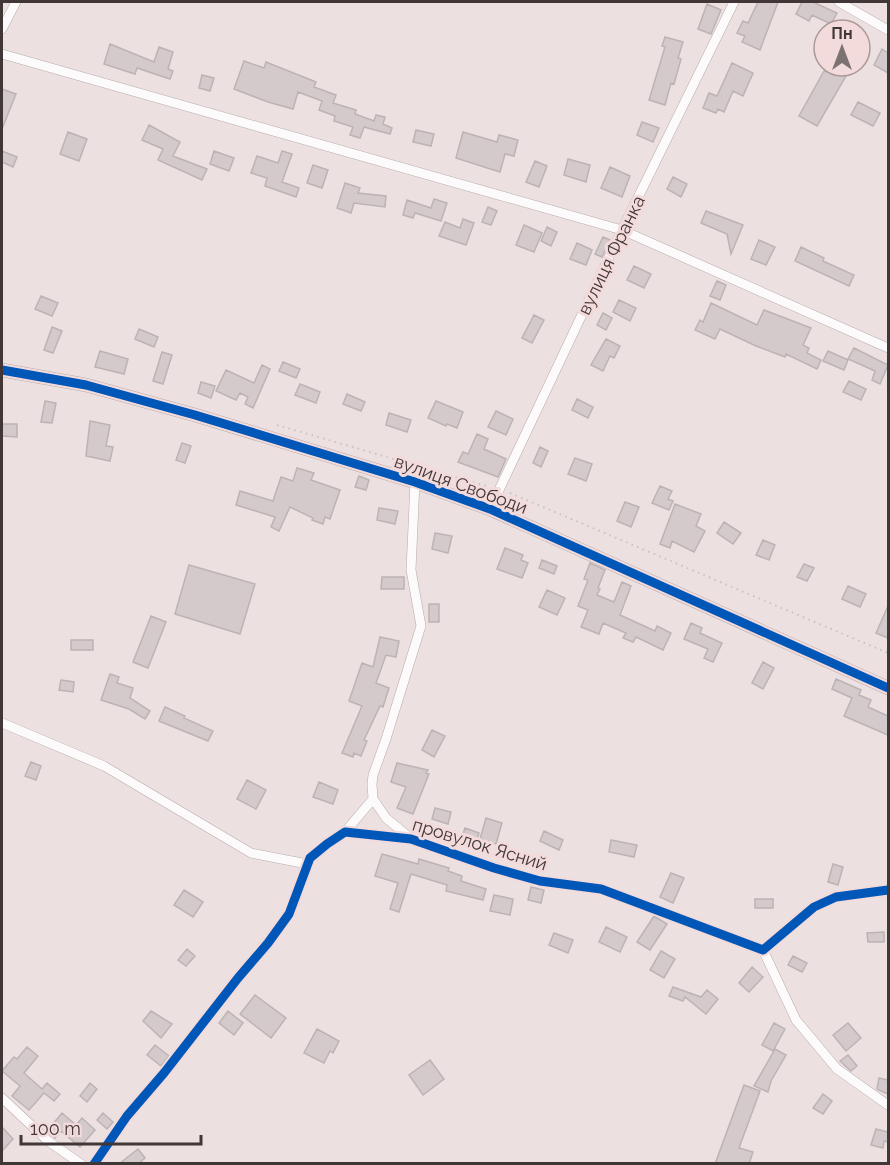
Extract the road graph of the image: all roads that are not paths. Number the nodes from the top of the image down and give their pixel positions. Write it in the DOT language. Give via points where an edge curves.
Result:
graph roads {
  1 [pos="16,2"];
  2 [pos="734,2"];
  3 [pos="839,2"];
  4 [pos="2,29"];
  5 [pos="888,30"];
  6 [pos="2,54"];
  7 [pos="622,230"];
  8 [pos="888,348"];
  9 [pos="2,370"];
  10 [pos="415,482"];
  11 [pos="490,509"];
  12 [pos="888,688"];
  13 [pos="2,723"];
  14 [pos="373,799"];
  15 [pos="345,832"];
  16 [pos="411,839"];
  17 [pos="307,864"];
  18 [pos="888,890"];
  19 [pos="764,950"];
  20 [pos="2,1098"];
  21 [pos="888,1105"];
  22 [pos="81,1164"];
  23 [pos="94,1164"];
  1 -- 4 [label="street"];
  2 -- 7 [label="street, вулиця Франка"];
  3 -- 5 [label="street"];
  6 -- 7 [label="street"];
  7 -- 8 [label="street"];
  7 -- 11 [label="street, вулиця Франка"];
  9 -- 10 [label="street, вулиця Свободи" via="109,391"];
  10 -- 11 [label="street, вулиця Свободи"];
  10 -- 14 [label="street" via="411,570 421,626 373,775"];
  11 -- 12 [label="street, вулиця Свободи"];
  13 -- 17 [label="street" via="104,766 251,853"];
  14 -- 15 [label="street"];
  14 -- 16 [label="street" via="386,818"];
  15 -- 16 [label="street, провулок Ясний"];
  15 -- 17 [label="street"];
  16 -- 19 [label="street, провулок Ясний" via="540,881 602,889"];
  17 -- 23 [label="street" via="289,914 127,1116"];
  18 -- 19 [label="street" via="836,897 814,907"];
  19 -- 21 [label="street" via="796,1020 837,1070"];
  20 -- 22 [label="street" via="48,1141"];
}
